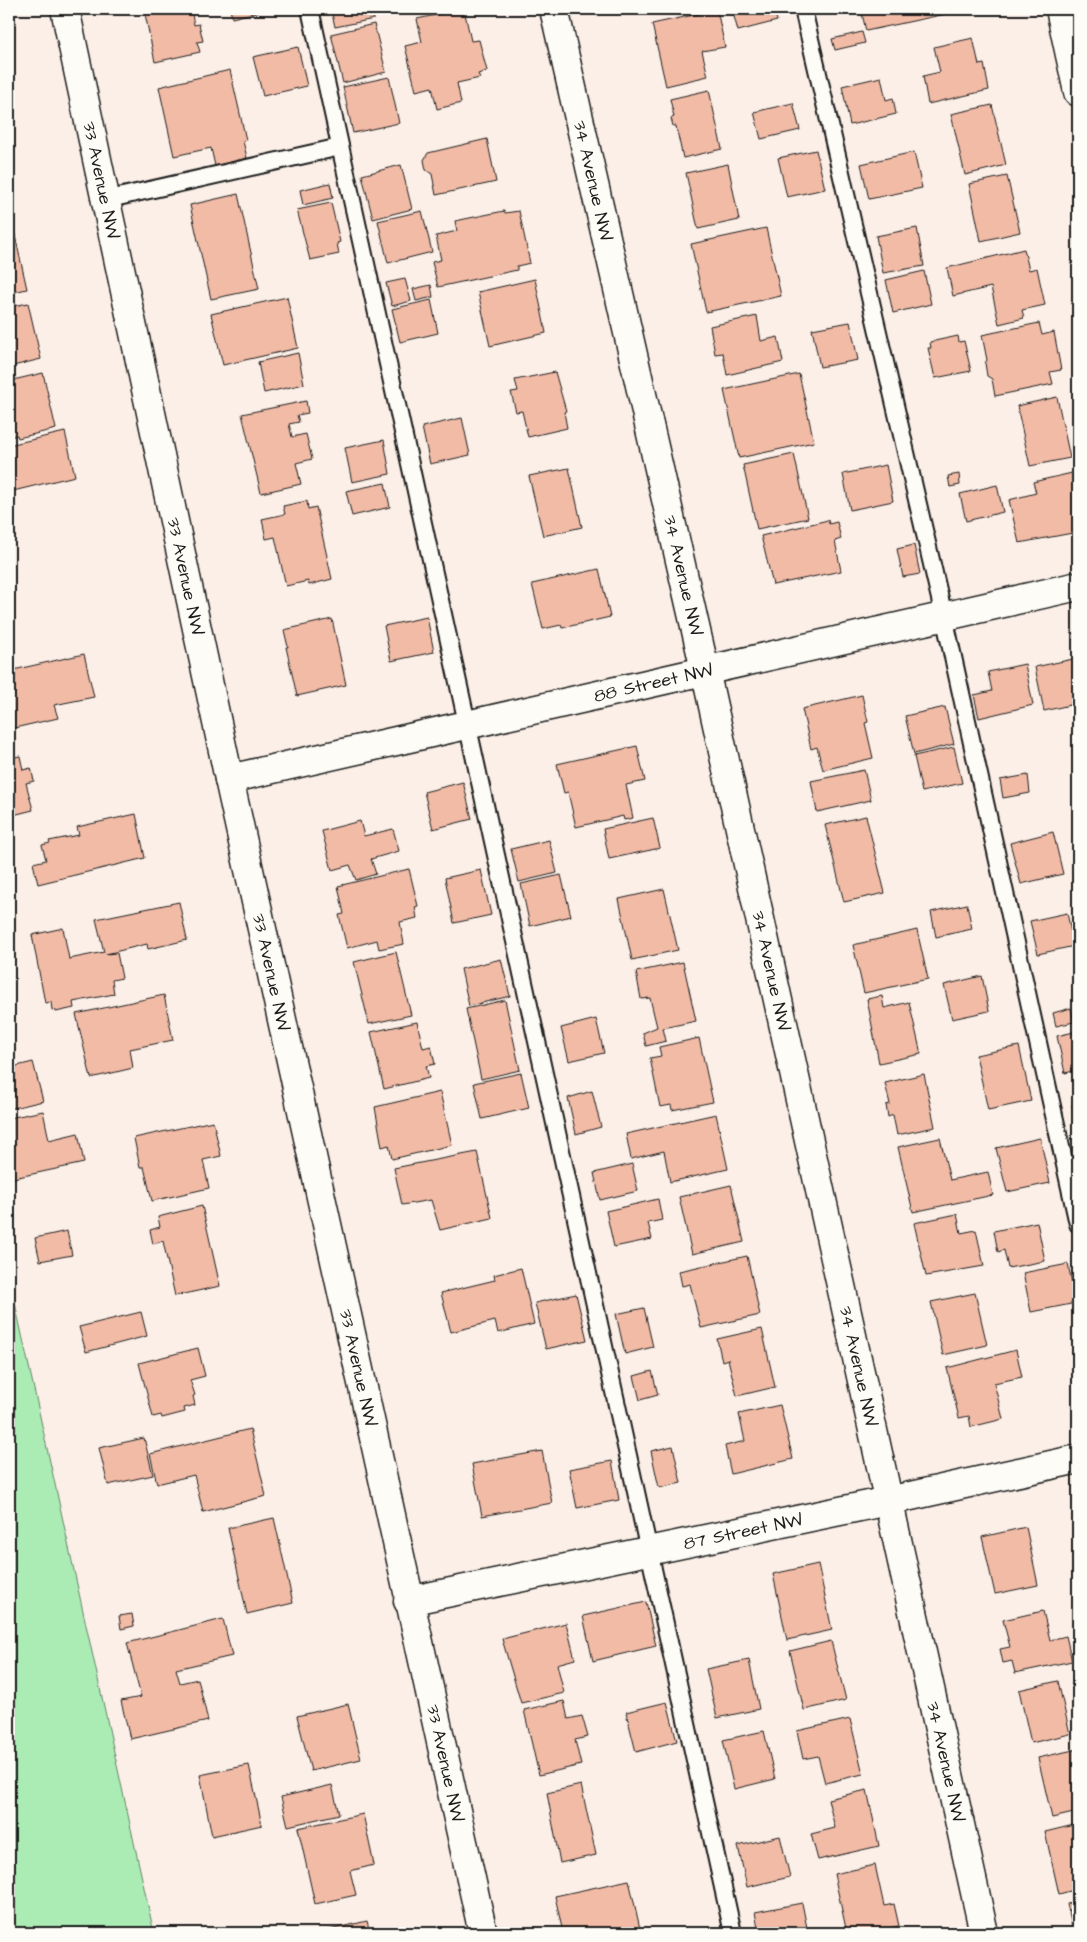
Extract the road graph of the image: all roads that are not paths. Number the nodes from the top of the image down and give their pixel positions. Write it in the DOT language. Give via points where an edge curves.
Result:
graph roads {
  1 [pos="65,9"];
  2 [pos="310,9"];
  3 [pos="554,9"];
  4 [pos="803,9"];
  5 [pos="1060,9"];
  6 [pos="1078,92"];
  7 [pos="340,147"];
  8 [pos="105,200"];
  9 [pos="1078,586"];
  10 [pos="944,616"];
  11 [pos="705,670"];
  12 [pos="466,725"];
  13 [pos="229,779"];
  14 [pos="1078,1224"];
  15 [pos="1078,1459"];
  16 [pos="888,1501"];
  17 [pos="647,1550"];
  18 [pos="408,1600"];
  19 [pos="483,1933"];
  20 [pos="733,1933"];
  21 [pos="984,1933"];
  1 -- 8 [label="street, 33 Avenue NW"];
  2 -- 7 [label="lane"];
  3 -- 11 [label="street, 34 Avenue NW"];
  4 -- 10 [label="lane"];
  5 -- 6 [label="street"];
  7 -- 8 [label="lane"];
  7 -- 12 [label="lane"];
  8 -- 13 [label="street, 33 Avenue NW"];
  9 -- 10 [label="street, 88 Street NW"];
  10 -- 11 [label="street, 88 Street NW"];
  10 -- 14 [label="lane"];
  11 -- 12 [label="street, 88 Street NW"];
  11 -- 16 [label="street, 34 Avenue NW"];
  12 -- 13 [label="street, 88 Street NW"];
  12 -- 17 [label="lane"];
  13 -- 18 [label="street, 33 Avenue NW"];
  15 -- 16 [label="street, 87 Street NW"];
  16 -- 17 [label="street, 87 Street NW"];
  16 -- 21 [label="street, 34 Avenue NW"];
  17 -- 18 [label="street, 87 Street NW"];
  17 -- 20 [label="lane"];
  18 -- 19 [label="street, 33 Avenue NW"];
}
